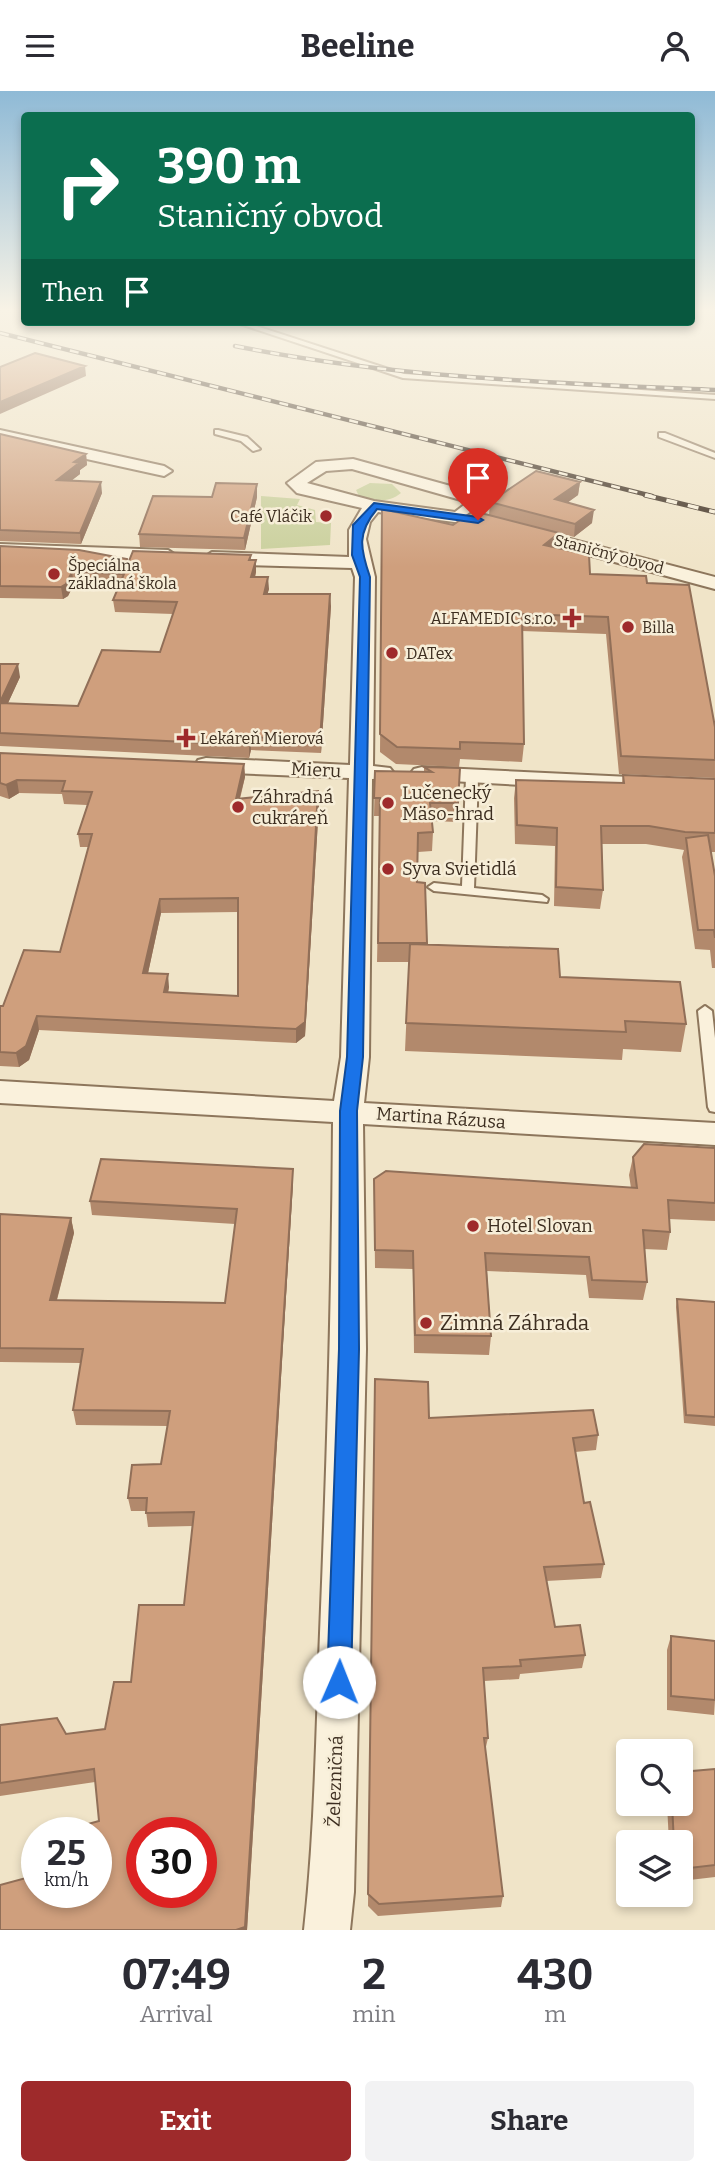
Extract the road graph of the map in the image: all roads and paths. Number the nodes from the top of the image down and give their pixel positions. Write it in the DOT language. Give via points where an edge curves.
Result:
graph roads {
  1 [pos="697,396"];
  2 [pos="715,397"];
  3 [pos="218,432"];
  4 [pos="0,435"];
  5 [pos="662,435"];
  6 [pos="256,449"];
  7 [pos="715,456"];
  8 [pos="164,471"];
  9 [pos="374,506"];
  10 [pos="461,516"];
  11 [pos="0,550"];
  12 [pos="360,563"];
  13 [pos="715,583"];
  14 [pos="177,764"];
  15 [pos="362,772"];
  16 [pos="472,777"];
  17 [pos="650,785"];
  18 [pos="433,887"];
  19 [pos="468,890"];
  20 [pos="542,899"];
  21 [pos="705,1011"];
  22 [pos="0,1092"];
  23 [pos="715,1107"];
  24 [pos="348,1111"];
  25 [pos="715,1134"];
  26 [pos="327,1930"];
  1 -- 2 [label="lane"];
  3 -- 6 [label="lane" via="244,439"];
  4 -- 8 [label="street"];
  5 -- 7 [label="lane"];
  9 -- 10 [label="street, Staničný obvod"];
  9 -- 10 [label="street, Staničný obvod" via="303,489 296,482 323,466 353,464 477,499"];
  9 -- 12 [label="street, Železničná" via="358,525"];
  10 -- 13 [label="street, Staničný obvod"];
  11 -- 12 [label="street"];
  12 -- 15 [label="street, Železničná" via="365,577"];
  14 -- 15 [label="street, Mieru"];
  15 -- 16 [label="street, Mieru"];
  15 -- 24 [label="street, Železničná" via="355,1057"];
  16 -- 17 [label="street, Mieru"];
  16 -- 19 [label="lane"];
  18 -- 19 [label="lane"];
  19 -- 20 [label="lane"];
  21 -- 23 [label="lane"];
  22 -- 24 [label="street, Martina Rázusa"];
  24 -- 25 [label="street, Martina Rázusa"];
  24 -- 26 [label="street, Železničná" via="349,1349"];
}
